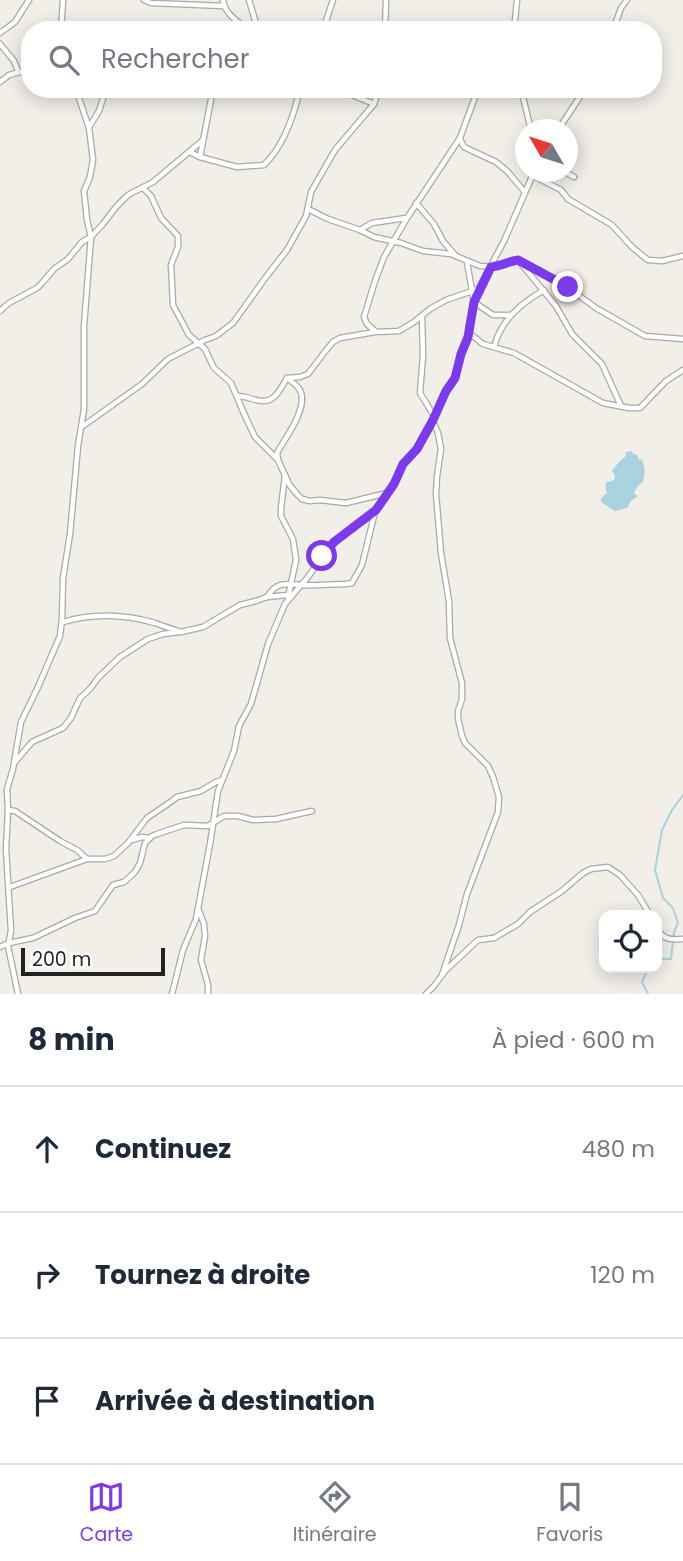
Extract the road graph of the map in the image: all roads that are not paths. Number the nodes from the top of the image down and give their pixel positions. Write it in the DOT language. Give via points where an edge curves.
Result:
graph roads {
  1 [pos="29,0"];
  2 [pos="63,0"];
  3 [pos="144,0"];
  4 [pos="249,0"];
  5 [pos="333,0"];
  6 [pos="386,0"];
  7 [pos="517,0"];
  8 [pos="627,0"];
  9 [pos="223,3"];
  10 [pos="62,21"];
  11 [pos="237,21"];
  12 [pos="255,21"];
  13 [pos="326,21"];
  14 [pos="385,21"];
  15 [pos="515,21"];
  16 [pos="616,21"];
  17 [pos="0,33"];
  18 [pos="0,44"];
  19 [pos="21,70"];
  20 [pos="18,71"];
  21 [pos="0,82"];
  22 [pos="79,98"];
  23 [pos="103,98"];
  24 [pos="211,98"];
  25 [pos="298,98"];
  26 [pos="360,98"];
  27 [pos="376,98"];
  28 [pos="475,98"];
  29 [pos="523,98"];
  30 [pos="579,98"];
  31 [pos="374,104"];
  32 [pos="528,119"];
  33 [pos="565,119"];
  34 [pos="89,128"];
  35 [pos="460,138"];
  36 [pos="202,141"];
  37 [pos="190,152"];
  38 [pos="200,157"];
  39 [pos="529,182"];
  40 [pos="548,182"];
  41 [pos="143,188"];
  42 [pos="525,192"];
  43 [pos="416,204"];
  44 [pos="308,209"];
  45 [pos="407,218"];
  46 [pos="360,229"];
  47 [pos="91,237"];
  48 [pos="393,241"];
  49 [pos="456,255"];
  50 [pos="683,256"];
  51 [pos="467,261"];
  52 [pos="521,262"];
  53 [pos="491,267"];
  54 [pos="479,288"];
  55 [pos="544,290"];
  56 [pos="472,292"];
  57 [pos="474,302"];
  58 [pos="0,311"];
  59 [pos="510,315"];
  60 [pos="422,317"];
  61 [pos="375,332"];
  62 [pos="469,333"];
  63 [pos="683,339"];
  64 [pos="198,344"];
  65 [pos="494,347"];
  66 [pos="683,370"];
  67 [pos="287,378"];
  68 [pos="237,396"];
  69 [pos="621,406"];
  70 [pos="434,418"];
  71 [pos="82,427"];
  72 [pos="278,460"];
  73 [pos="285,474"];
  74 [pos="388,492"];
  75 [pos="375,511"];
  76 [pos="291,583"];
  77 [pos="301,585"];
  78 [pos="267,597"];
  79 [pos="288,597"];
  80 [pos="62,622"];
  81 [pos="181,632"];
  82 [pos="14,762"];
  83 [pos="222,780"];
  84 [pos="8,810"];
  85 [pos="312,811"];
  86 [pos="214,822"];
  87 [pos="150,838"];
  88 [pos="131,839"];
  89 [pos="87,859"];
  90 [pos="9,887"];
  91 [pos="198,908"];
  92 [pos="647,910"];
  93 [pos="662,935"];
  94 [pos="683,939"];
  95 [pos="9,943"];
  96 [pos="0,947"];
  97 [pos="442,975"];
  98 [pos="18,994"];
  99 [pos="172,994"];
  100 [pos="208,994"];
  101 [pos="426,994"];
  1 -- 17 [label="street" via="15,22"];
  2 -- 10 [label="street"];
  3 -- 9 [label="street" via="151,4"];
  4 -- 12 [label="street"];
  5 -- 13 [label="street"];
  6 -- 14 [label="street"];
  7 -- 15 [label="street"];
  8 -- 16 [label="street"];
  9 -- 11 [label="street"];
  18 -- 20 [label="street"];
  19 -- 20 [label="street"];
  20 -- 21 [label="street"];
  22 -- 34 [label="street"];
  23 -- 34 [label="street"];
  24 -- 36 [label="street"];
  25 -- 38 [label="street" via="279,146 264,165 237,167"];
  26 -- 31 [label="street"];
  27 -- 31 [label="street"];
  28 -- 35 [label="street"];
  29 -- 32 [label="street"];
  30 -- 33 [label="street"];
  31 -- 44 [label="street" via="335,150"];
  34 -- 47 [label="street" via="93,160 84,198"];
  35 -- 42 [label="street" via="464,148 496,162"];
  35 -- 43 [label="street"];
  36 -- 37 [label="street"];
  36 -- 38 [label="street"];
  37 -- 38 [label="street"];
  37 -- 41 [label="street"];
  39 -- 42 [label="street"];
  40 -- 50 [label="street" via="612,225 648,260"];
  41 -- 47 [label="street" via="121,201"];
  41 -- 64 [label="street" via="178,236 171,265 173,305 188,335"];
  42 -- 53 [label="street"];
  43 -- 45 [label="street"];
  43 -- 49 [label="street"];
  44 -- 46 [label="street"];
  44 -- 64 [label="street" via="287,250 237,318"];
  45 -- 46 [label="street"];
  45 -- 48 [label="street"];
  46 -- 48 [label="street"];
  47 -- 58 [label="street" via="37,288"];
  47 -- 71 [label="street"];
  48 -- 49 [label="street"];
  48 -- 61 [label="street" via="364,317"];
  49 -- 51 [label="street"];
  51 -- 53 [label="street"];
  51 -- 56 [label="street"];
  52 -- 53 [label="street"];
  52 -- 55 [label="street"];
  52 -- 63 [label="street" via="645,336"];
  53 -- 54 [label="street"];
  54 -- 56 [label="street"];
  54 -- 57 [label="street"];
  55 -- 59 [label="street"];
  55 -- 69 [label="street" via="572,334 602,364"];
  56 -- 57 [label="street"];
  56 -- 60 [label="street" via="446,300"];
  57 -- 59 [label="street" via="493,315"];
  57 -- 62 [label="street"];
  59 -- 65 [label="street"];
  60 -- 61 [label="street" via="399,331"];
  60 -- 70 [label="street" via="420,393"];
  61 -- 67 [label="street" via="340,338 308,374"];
  62 -- 65 [label="street"];
  62 -- 70 [label="street" via="455,378"];
  64 -- 68 [label="street"];
  64 -- 71 [label="street" via="169,359"];
  65 -- 69 [label="street" via="514,353 603,403"];
  66 -- 69 [label="street" via="640,408"];
  67 -- 68 [label="street" via="278,394 268,400"];
  67 -- 72 [label="street" via="301,397 298,417 277,453"];
  68 -- 72 [label="street" via="255,437"];
  70 -- 74 [label="street"];
  70 -- 97 [label="street" via="441,449 436,494 441,553 450,638 462,683 459,727 469,749 488,766 499,797 498,812"];
  71 -- 80 [label="street"];
  72 -- 73 [label="street"];
  73 -- 74 [label="street" via="296,493 310,502 346,503"];
  73 -- 76 [label="street" via="281,516 296,553"];
  74 -- 75 [label="street"];
  75 -- 77 [label="street" via="334,542"];
  75 -- 77 [label="street" via="354,581"];
  76 -- 77 [label="street"];
  76 -- 78 [label="street" via="273,588"];
  76 -- 79 [label="street"];
  77 -- 79 [label="street"];
  78 -- 79 [label="street"];
  78 -- 81 [label="street" via="237,606 203,627"];
  79 -- 83 [label="street"];
  80 -- 81 [label="street" via="111,616"];
  80 -- 82 [label="street" via="55,649 21,722"];
  81 -- 82 [label="street" via="148,639 120,657 80,698 63,728 32,742"];
  82 -- 84 [label="street" via="7,789"];
  83 -- 86 [label="street"];
  83 -- 88 [label="street" via="174,799 147,818"];
  84 -- 89 [label="street"];
  84 -- 90 [label="street"];
  85 -- 86 [label="street" via="280,819 224,816"];
  86 -- 87 [label="street" via="205,827 179,826"];
  86 -- 91 [label="street"];
  87 -- 88 [label="street"];
  87 -- 95 [label="street" via="135,872 113,885 95,911 33,938"];
  88 -- 89 [label="street" via="110,858"];
  89 -- 90 [label="street"];
  90 -- 95 [label="street"];
  91 -- 99 [label="street"];
  91 -- 100 [label="street" via="204,924 201,960"];
  92 -- 97 [label="street" via="620,875 608,867 591,869 518,924 494,938 478,940"];
  93 -- 94 [label="street"];
  95 -- 96 [label="street"];
  95 -- 98 [label="street"];
  97 -- 101 [label="street"];
}
